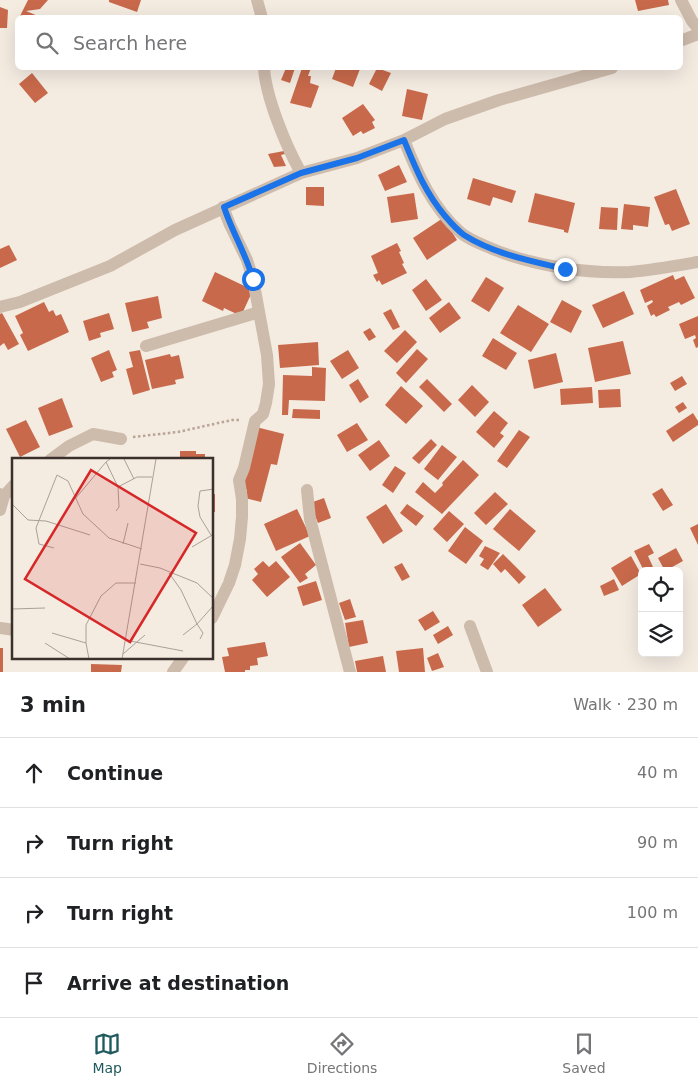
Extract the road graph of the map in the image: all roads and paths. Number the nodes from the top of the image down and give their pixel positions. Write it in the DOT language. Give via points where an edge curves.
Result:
graph roads {
  1 [pos="257,0"];
  2 [pos="268,0"];
  3 [pos="680,0"];
  4 [pos="261,15"];
  5 [pos="263,15"];
  6 [pos="698,28"];
  7 [pos="698,34"];
  8 [pos="683,40"];
  9 [pos="264,70"];
  10 [pos="605,70"];
  11 [pos="404,140"];
  12 [pos="301,173"];
  13 [pos="224,207"];
  14 [pos="698,262"];
  15 [pos="0,307"];
  16 [pos="259,312"];
  17 [pos="146,346"];
  18 [pos="255,421"];
  19 [pos="122,439"];
  20 [pos="53,458"];
  21 [pos="307,490"];
  22 [pos="2,495"];
  23 [pos="0,510"];
  24 [pos="214,614"];
  25 [pos="470,626"];
  26 [pos="179,660"];
  27 [pos="173,672"];
  28 [pos="350,672"];
  29 [pos="487,672"];
  1 -- 4 [label="street"];
  2 -- 5 [label="street"];
  3 -- 6 [label="street"];
  7 -- 8 [label="street"];
  9 -- 12 [label="street" via="289,152"];
  10 -- 11 [label="street" via="499,100 445,119"];
  11 -- 12 [label="street" via="357,158"];
  11 -- 14 [label="street" via="428,195 463,234 477,242 504,253 565,269 627,272"];
  12 -- 13 [label="street"];
  13 -- 15 [label="street" via="110,266"];
  13 -- 16 [label="street" via="247,260"];
  16 -- 17 [label="street"];
  16 -- 18 [label="street" via="269,384 263,414"];
  18 -- 19 [label="path" via="232,420 178,432"];
  18 -- 24 [label="street" via="239,480 242,499 238,552 229,583"];
  19 -- 20 [label="street" via="93,434"];
  21 -- 28 [label="street" via="310,519"];
  22 -- 23 [label="street"];
  25 -- 29 [label="street"];
  26 -- 27 [label="street"];
}
